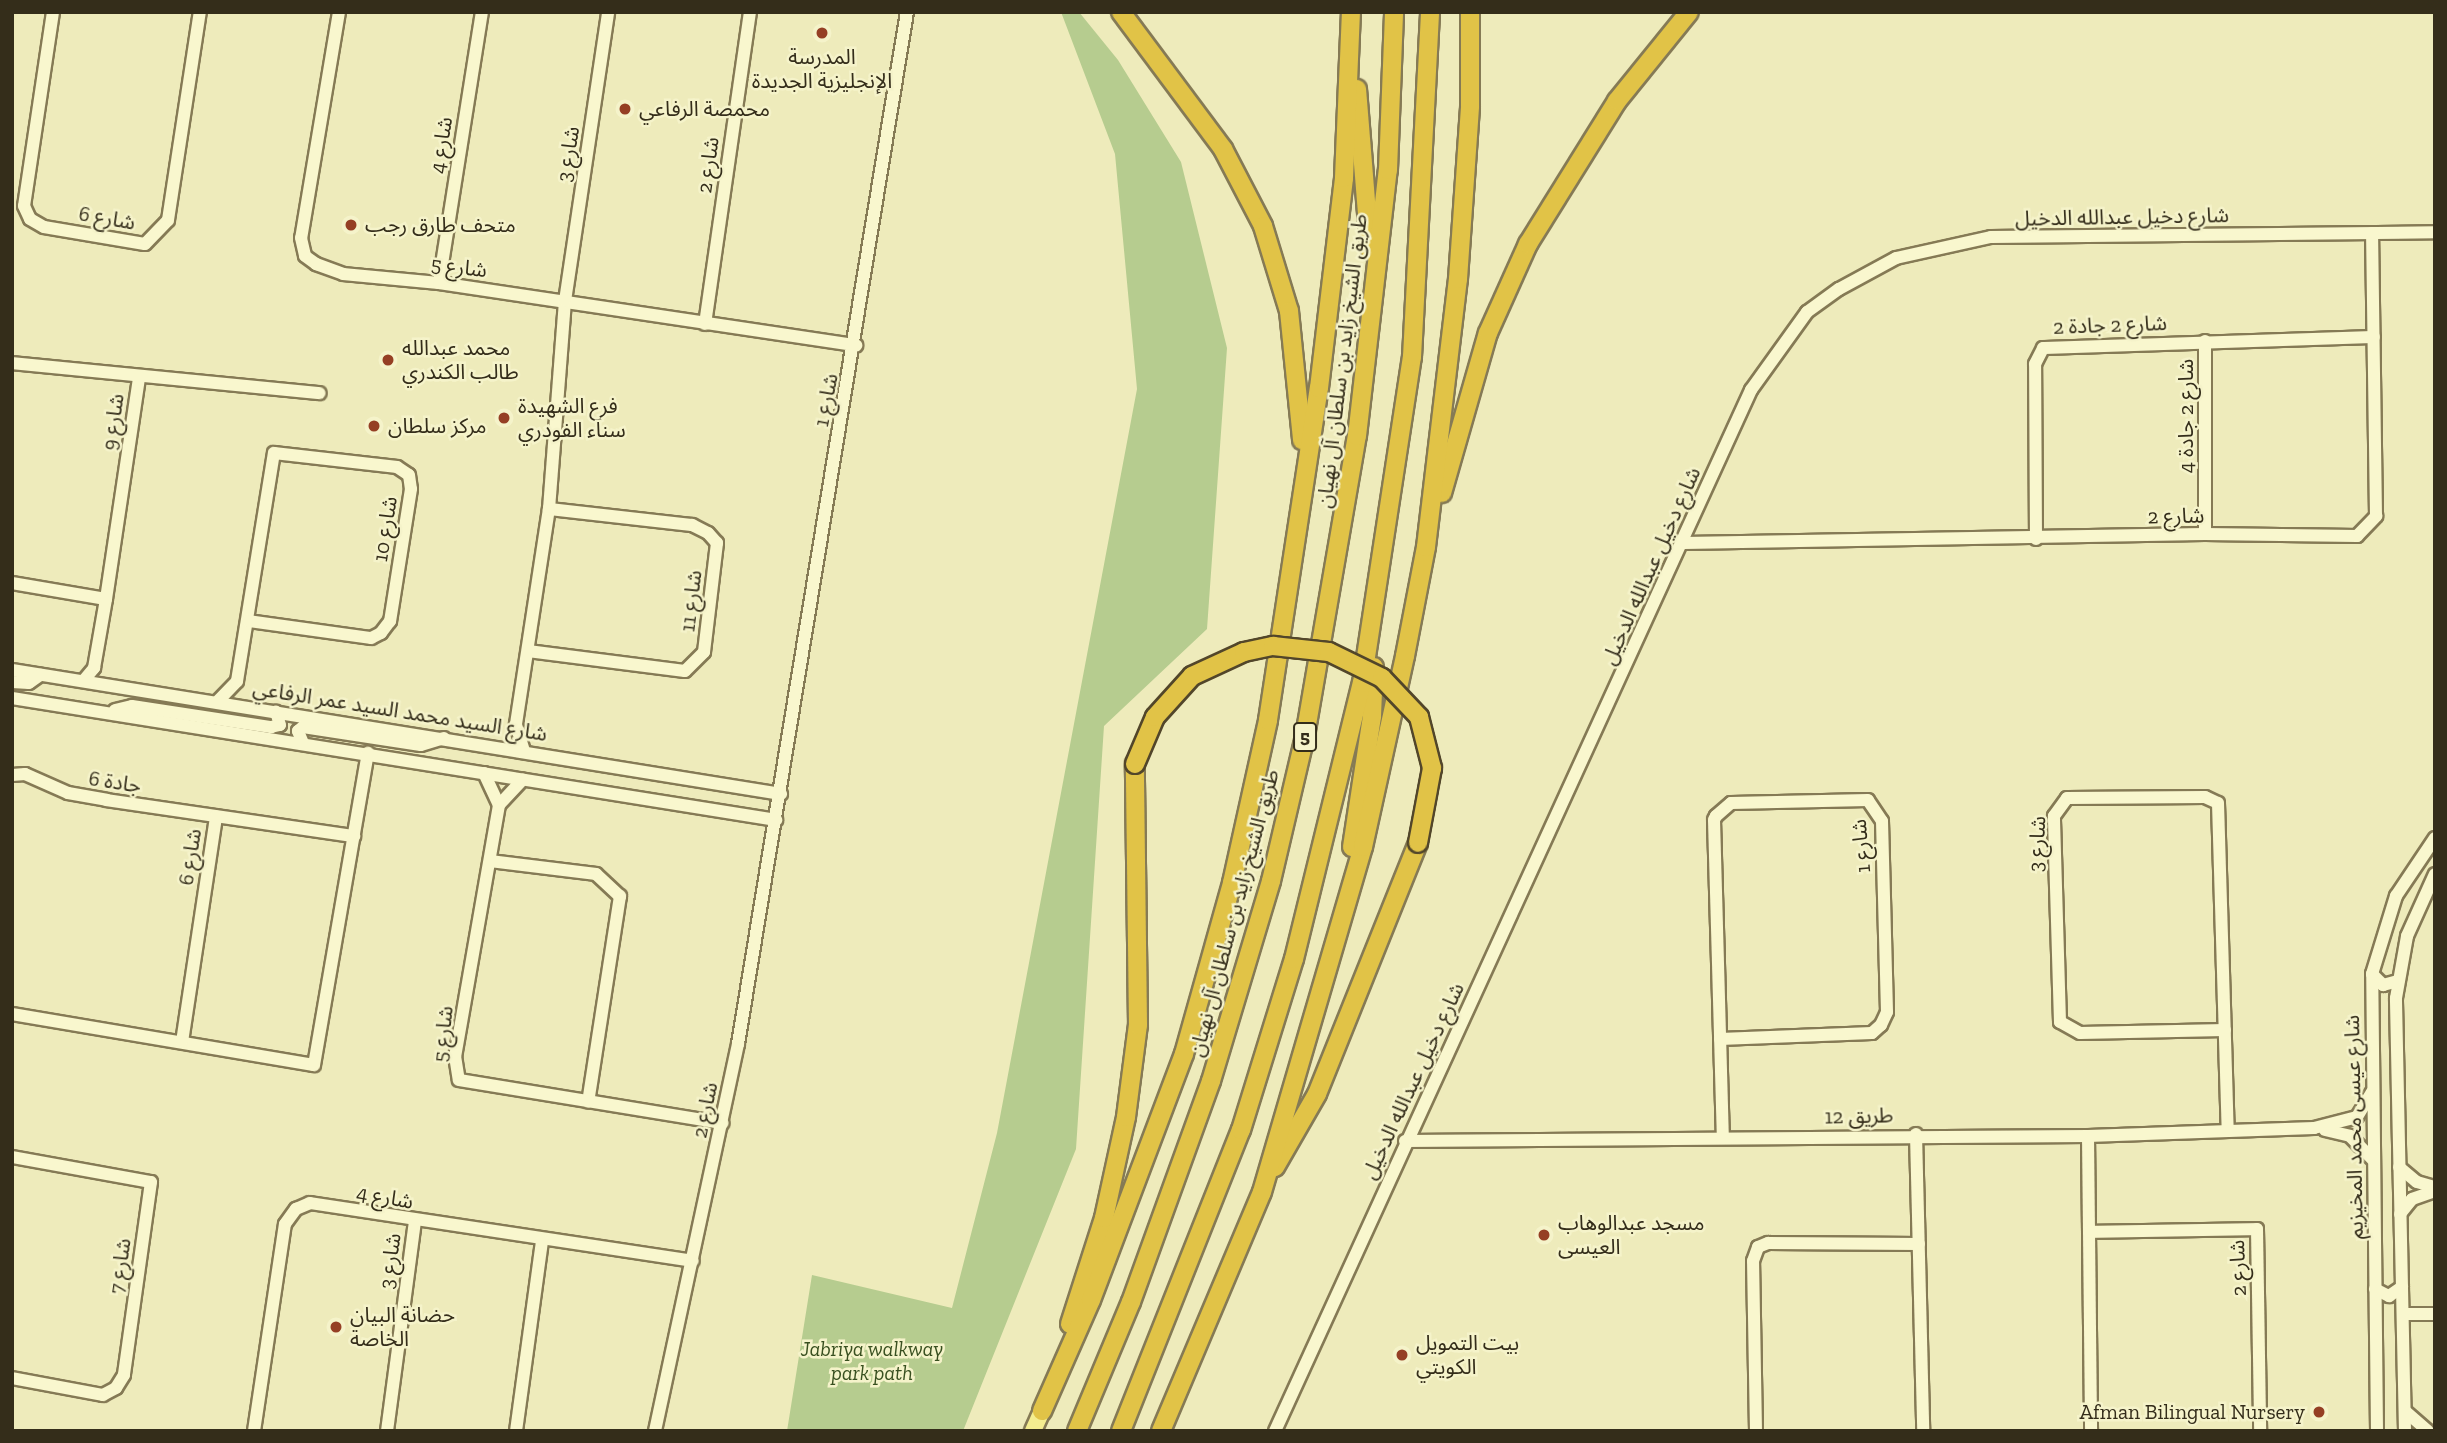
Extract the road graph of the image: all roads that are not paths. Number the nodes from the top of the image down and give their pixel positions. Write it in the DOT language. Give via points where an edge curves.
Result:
graph roads {
  1 [pos="53,12"];
  2 [pos="200,12"];
  3 [pos="339,12"];
  4 [pos="481,12"];
  5 [pos="608,12"];
  6 [pos="750,12"];
  7 [pos="907,12"];
  8 [pos="1121,12"];
  9 [pos="1351,12"];
  10 [pos="1394,12"];
  11 [pos="1430,12"];
  12 [pos="1470,12"];
  13 [pos="1689,12"];
  14 [pos="2435,232"];
  15 [pos="2372,233"];
  16 [pos="439,283"];
  17 [pos="1374,294"];
  18 [pos="565,301"];
  19 [pos="705,324"];
  20 [pos="2374,337"];
  21 [pos="2204,341"];
  22 [pos="856,345"];
  23 [pos="12,363"];
  24 [pos="139,377"];
  25 [pos="320,393"];
  26 [pos="1304,468"];
  27 [pos="549,509"];
  28 [pos="2205,534"];
  29 [pos="2036,539"];
  30 [pos="1684,543"];
  31 [pos="1426,547"];
  32 [pos="12,583"];
  33 [pos="106,599"];
  34 [pos="1376,603"];
  35 [pos="248,621"];
  36 [pos="528,651"];
  37 [pos="95,664"];
  38 [pos="12,670"];
  39 [pos="40,675"];
  40 [pos="84,680"];
  41 [pos="237,681"];
  42 [pos="12,682"];
  43 [pos="108,684"];
  44 [pos="12,698"];
  45 [pos="217,702"];
  46 [pos="253,708"];
  47 [pos="108,712"];
  48 [pos="276,712"];
  49 [pos="516,724"];
  50 [pos="448,737"];
  51 [pos="303,743"];
  52 [pos="496,746"];
  53 [pos="524,751"];
  54 [pos="368,753"];
  55 [pos="484,772"];
  56 [pos="12,775"];
  57 [pos="523,779"];
  58 [pos="781,794"];
  59 [pos="499,805"];
  60 [pos="216,817"];
  61 [pos="776,820"];
  62 [pos="354,836"];
  63 [pos="2435,838"];
  64 [pos="490,861"];
  65 [pos="2435,874"];
  66 [pos="1342,909"];
  67 [pos="2372,974"];
  68 [pos="2398,981"];
  69 [pos="12,1014"];
  70 [pos="2396,1014"];
  71 [pos="2371,1018"];
  72 [pos="2225,1030"];
  73 [pos="1720,1039"];
  74 [pos="182,1042"];
  75 [pos="2372,1092"];
  76 [pos="588,1101"];
  77 [pos="723,1123"];
  78 [pos="2314,1128"];
  79 [pos="2228,1131"];
  80 [pos="1916,1134"];
  81 [pos="2088,1136"];
  82 [pos="1723,1138"];
  83 [pos="1405,1141"];
  84 [pos="12,1157"];
  85 [pos="2373,1160"];
  86 [pos="2399,1167"];
  87 [pos="2435,1189"];
  88 [pos="1262,1192"];
  89 [pos="2400,1214"];
  90 [pos="415,1222"];
  91 [pos="2089,1232"];
  92 [pos="542,1241"];
  93 [pos="1919,1244"];
  94 [pos="693,1261"];
  95 [pos="2402,1286"];
  96 [pos="2375,1289"];
  97 [pos="2403,1314"];
  98 [pos="2435,1314"];
  99 [pos="12,1378"];
  100 [pos="1042,1411"];
  101 [pos="2405,1411"];
  102 [pos="254,1431"];
  103 [pos="387,1431"];
  104 [pos="516,1431"];
  105 [pos="655,1431"];
  106 [pos="1033,1431"];
  107 [pos="1077,1431"];
  108 [pos="1121,1431"];
  109 [pos="1161,1431"];
  110 [pos="1275,1431"];
  111 [pos="1756,1431"];
  112 [pos="1923,1431"];
  113 [pos="2091,1431"];
  114 [pos="2260,1431"];
  115 [pos="2377,1431"];
  116 [pos="2405,1431"];
  117 [pos="2428,1431"];
  1 -- 2 [label="street, شارع 6" via="24,206 30,219 44,227 145,244 168,220"];
  3 -- 16 [label="street, شارع 5" via="301,238 305,256 343,274"];
  4 -- 16 [label="street, شارع 4"];
  5 -- 18 [label="street, شارع 3"];
  6 -- 19 [label="street, شارع 2"];
  7 -- 22 [label="street, شارع 1"];
  8 -- 26 [label="highway" via="1223,149 1263,226 1289,311"];
  9 -- 17 [label="highway"];
  9 -- 26 [label="highway" via="1344,178 1319,388"];
  10 -- 17 [label="highway, طريق الشيخ زايد بن سلطان آل نهيان / 5" via="1388,170"];
  11 -- 34 [label="highway, 5" via="1412,357"];
  12 -- 31 [label="highway" via="1470,106 1458,279"];
  13 -- 31 [label="highway" via="1617,101 1528,244 1488,334"];
  14 -- 15 [label="street, شارع دخيل عبدالله الدخيل"];
  15 -- 20 [label="street, شارع 2"];
  15 -- 30 [label="street, شارع دخيل عبدالله الدخيل" via="1991,237 1896,258 1807,312 1751,390"];
  16 -- 18 [label="street, شارع 5"];
  17 -- 107 [label="highway, طريق الشيخ زايد بن سلطان آل نهيان / 5" via="1346,521 1305,736 1271,881 1177,1178"];
  18 -- 19 [label="street, شارع 5"];
  18 -- 27 [label="street"];
  19 -- 22 [label="street, شارع 5"];
  20 -- 21 [label="street, شارع 2 جادة 2"];
  20 -- 28 [label="street, شارع 2" via="2376,516 2371,526 2357,536"];
  21 -- 28 [label="street, شارع 2 جادة 4"];
  21 -- 29 [label="street, شارع 2 جادة 2" via="2050,345 2040,350 2035,364"];
  22 -- 58 [label="street, شارع 1"];
  23 -- 24 [label="street, شارع 9"];
  24 -- 25 [label="street"];
  24 -- 33 [label="street, شارع 9"];
  26 -- 100 [label="highway" via="1268,720 1228,897 1184,1054 1153,1142"];
  27 -- 36 [label="street"];
  27 -- 36 [label="street, شارع 11" via="692,526 708,533 718,543 704,653 685,671"];
  28 -- 29 [label="street, شارع 2"];
  29 -- 30 [label="street, شارع 2"];
  30 -- 83 [label="street, شارع دخيل عبدالله الدخيل"];
  31 -- 66 [label="highway" via="1363,846"];
  32 -- 33 [label="street"];
  33 -- 37 [label="street, شارع 9"];
  34 -- 66 [label="highway" via="1372,716"];
  34 -- 108 [label="highway, 5" via="1340,781 1274,1024 1203,1232"];
  35 -- 35 [label="street, شارع 10" via="274,453 397,467 409,475 411,489 390,621 381,634 371,638"];
  35 -- 41 [label="street, شارع 10"];
  36 -- 49 [label="street"];
  37 -- 40 [label="street, شارع 9"];
  37 -- 43 [label="street"];
  38 -- 39 [label="street, شارع السيد محمد السيد عمر الرفاعي"];
  39 -- 40 [label="street, شارع السيد محمد السيد عمر الرفاعي"];
  39 -- 42 [label="street" via="29,683"];
  40 -- 43 [label="street, شارع السيد محمد السيد عمر الرفاعي"];
  41 -- 45 [label="street"];
  41 -- 46 [label="street"];
  43 -- 45 [label="street, شارع السيد محمد السيد عمر الرفاعي"];
  44 -- 47 [label="street"];
  45 -- 46 [label="street, شارع السيد محمد السيد عمر الرفاعي"];
  46 -- 48 [label="street, شارع السيد محمد السيد عمر الرفاعي"];
  47 -- 48 [label="street" via="132,706 271,727 280,725"];
  47 -- 51 [label="street"];
  48 -- 50 [label="street, شارع السيد محمد السيد عمر الرفاعي"];
  49 -- 52 [label="street"];
  49 -- 53 [label="street"];
  50 -- 51 [label="street" via="421,745 303,727 298,731"];
  50 -- 52 [label="street, شارع السيد محمد السيد عمر الرفاعي"];
  51 -- 54 [label="street"];
  52 -- 53 [label="street, شارع السيد محمد السيد عمر الرفاعي"];
  53 -- 58 [label="street, شارع السيد محمد السيد عمر الرفاعي"];
  54 -- 55 [label="street"];
  54 -- 62 [label="street"];
  55 -- 57 [label="street"];
  55 -- 59 [label="street"];
  56 -- 60 [label="street, جادة 6" via="25,774 68,793"];
  57 -- 59 [label="street"];
  57 -- 61 [label="street"];
  58 -- 61 [label="street, شارع 2"];
  59 -- 64 [label="street, شارع 5"];
  60 -- 62 [label="street, شارع 6"];
  60 -- 74 [label="street, شارع 6"];
  61 -- 77 [label="street, شارع 2"];
  62 -- 74 [label="street" via="314,1065"];
  63 -- 67 [label="street, شارع عيسى محمد المخيزيم" via="2396,896"];
  64 -- 76 [label="street" via="596,874 620,896"];
  64 -- 76 [label="street, شارع 5" via="455,1056 459,1080"];
  65 -- 68 [label="street, شارع عيسى محمد المخيزيم" via="2416,907"];
  66 -- 88 [label="highway"];
  67 -- 68 [label="street" via="2383,985"];
  67 -- 71 [label="street, شارع عيسى محمد المخيزيم"];
  68 -- 70 [label="street, شارع عيسى محمد المخيزيم"];
  69 -- 74 [label="street"];
  70 -- 71 [label="street" via="2382,1008"];
  70 -- 86 [label="street, شارع عيسى محمد المخيزيم"];
  71 -- 75 [label="street, شارع عيسى محمد المخيزيم"];
  72 -- 72 [label="street, شارع 3" via="2218,803 2205,797 2067,798 2054,816 2060,1022 2080,1033"];
  72 -- 79 [label="street, شارع 3"];
  73 -- 73 [label="street, شارع 1" via="1714,820 1718,811 1731,803 1868,800 1882,821 1887,1012 1881,1025 1872,1033"];
  73 -- 82 [label="street, شارع 1"];
  75 -- 78 [label="street, طريق 12" via="2357,1117"];
  75 -- 85 [label="street, شارع عيسى محمد المخيزيم"];
  76 -- 77 [label="street, شارع 5"];
  77 -- 94 [label="street, شارع 2"];
  78 -- 79 [label="street, طريق 12"];
  78 -- 85 [label="street, طريق 12" via="2350,1136"];
  79 -- 81 [label="street, طريق 12"];
  80 -- 81 [label="street, طريق 12"];
  80 -- 82 [label="street, طريق 12"];
  80 -- 93 [label="street"];
  81 -- 91 [label="street"];
  82 -- 83 [label="street, طريق 12"];
  83 -- 110 [label="street, شارع دخيل عبدالله الدخيل"];
  84 -- 99 [label="street, شارع 7" via="151,1181 124,1375 116,1388 103,1395"];
  85 -- 96 [label="street, شارع عيسى محمد المخيزيم"];
  86 -- 87 [label="street"];
  86 -- 89 [label="street, شارع عيسى محمد المخيزيم"];
  87 -- 89 [label="street" via="2412,1199"];
  88 -- 100 [label="highway, bridge" via="1317,1094 1418,843 1432,768 1419,717 1382,678 1329,652 1273,646 1244,652 1192,676 1155,717 1135,764 1132,786 1141,971 1132,1083 1104,1218"];
  88 -- 109 [label="highway"];
  89 -- 95 [label="street, شارع عيسى محمد المخيزيم"];
  90 -- 92 [label="street, شارع 4"];
  90 -- 102 [label="street, شارع 4" via="310,1203 296,1209 285,1224"];
  90 -- 103 [label="street, شارع 3"];
  91 -- 113 [label="street"];
  91 -- 114 [label="street, شارع 2" via="2257,1229"];
  92 -- 94 [label="street, شارع 4"];
  92 -- 104 [label="street"];
  93 -- 111 [label="street" via="1768,1242 1758,1247 1753,1261"];
  93 -- 112 [label="street"];
  94 -- 105 [label="street, شارع 2"];
  95 -- 96 [label="street" via="2389,1296"];
  95 -- 97 [label="street, شارع عيسى محمد المخيزيم"];
  96 -- 115 [label="street, شارع عيسى محمد المخيزيم"];
  97 -- 98 [label="street"];
  97 -- 101 [label="street, شارع عيسى محمد المخيزيم"];
  100 -- 106 [label="main road"];
  101 -- 116 [label="street, شارع عيسى محمد المخيزيم"];
  101 -- 117 [label="street"];
}
